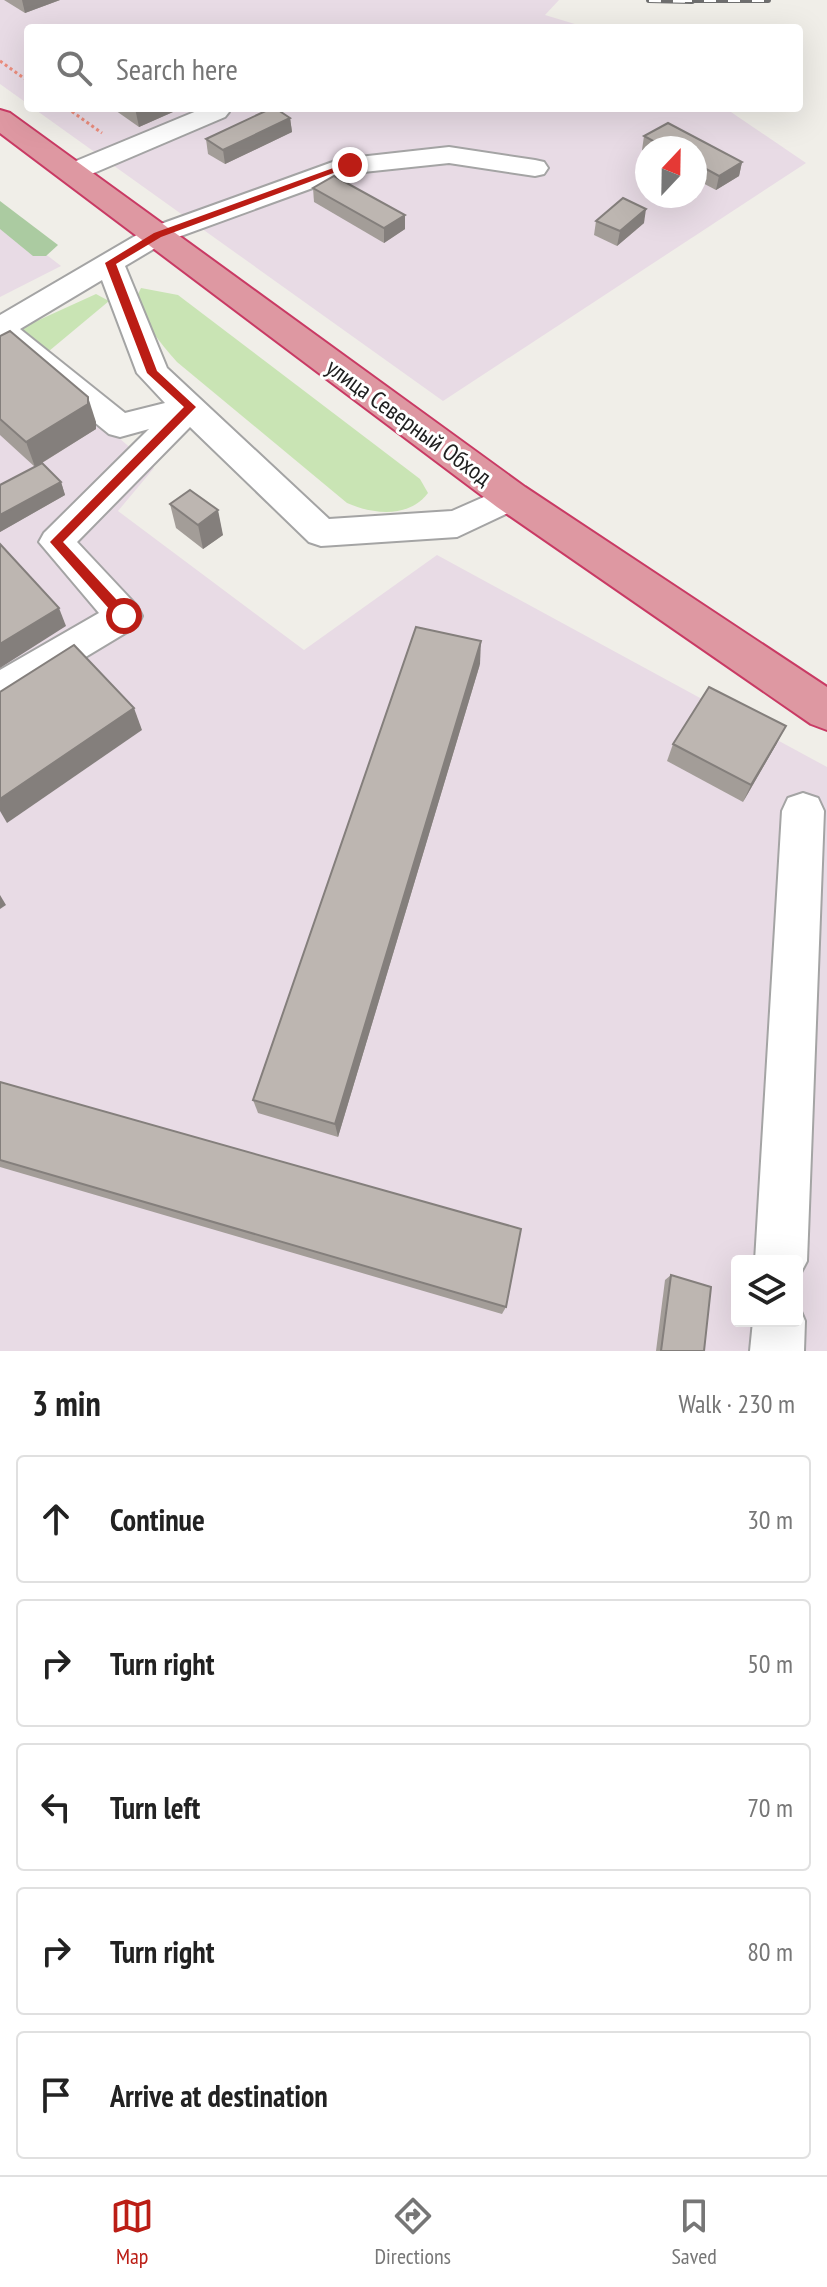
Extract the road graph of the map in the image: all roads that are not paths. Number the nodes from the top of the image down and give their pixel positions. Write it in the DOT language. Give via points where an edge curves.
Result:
graph roads {
  1 [pos="216,112"];
  2 [pos="0,119"];
  3 [pos="535,168"];
  4 [pos="73,172"];
  5 [pos="157,235"];
  6 [pos="110,263"];
  7 [pos="0,328"];
  8 [pos="191,407"];
  9 [pos="511,497"];
  10 [pos="0,689"];
  11 [pos="827,711"];
  12 [pos="803,811"];
  13 [pos="781,1255"];
  14 [pos="779,1327"];
  15 [pos="777,1351"];
  1 -- 4 [label="lane"];
  2 -- 4 [label="highway, улица Северный Обход"];
  3 -- 5 [label="lane" via="449,155 350,165"];
  4 -- 5 [label="highway, улица Северный Обход"];
  5 -- 6 [label="lane"];
  5 -- 9 [label="highway, улица Северный Обход"];
  6 -- 7 [label="lane"];
  6 -- 8 [label="lane" via="153,373"];
  7 -- 8 [label="lane" via="120,426"];
  8 -- 9 [label="lane" via="321,533 457,524"];
  8 -- 10 [label="lane" via="56,542 124,616"];
  9 -- 11 [label="highway, улица Северный Обход"];
  12 -- 13 [label="lane"];
  14 -- 15 [label="lane"];
}
